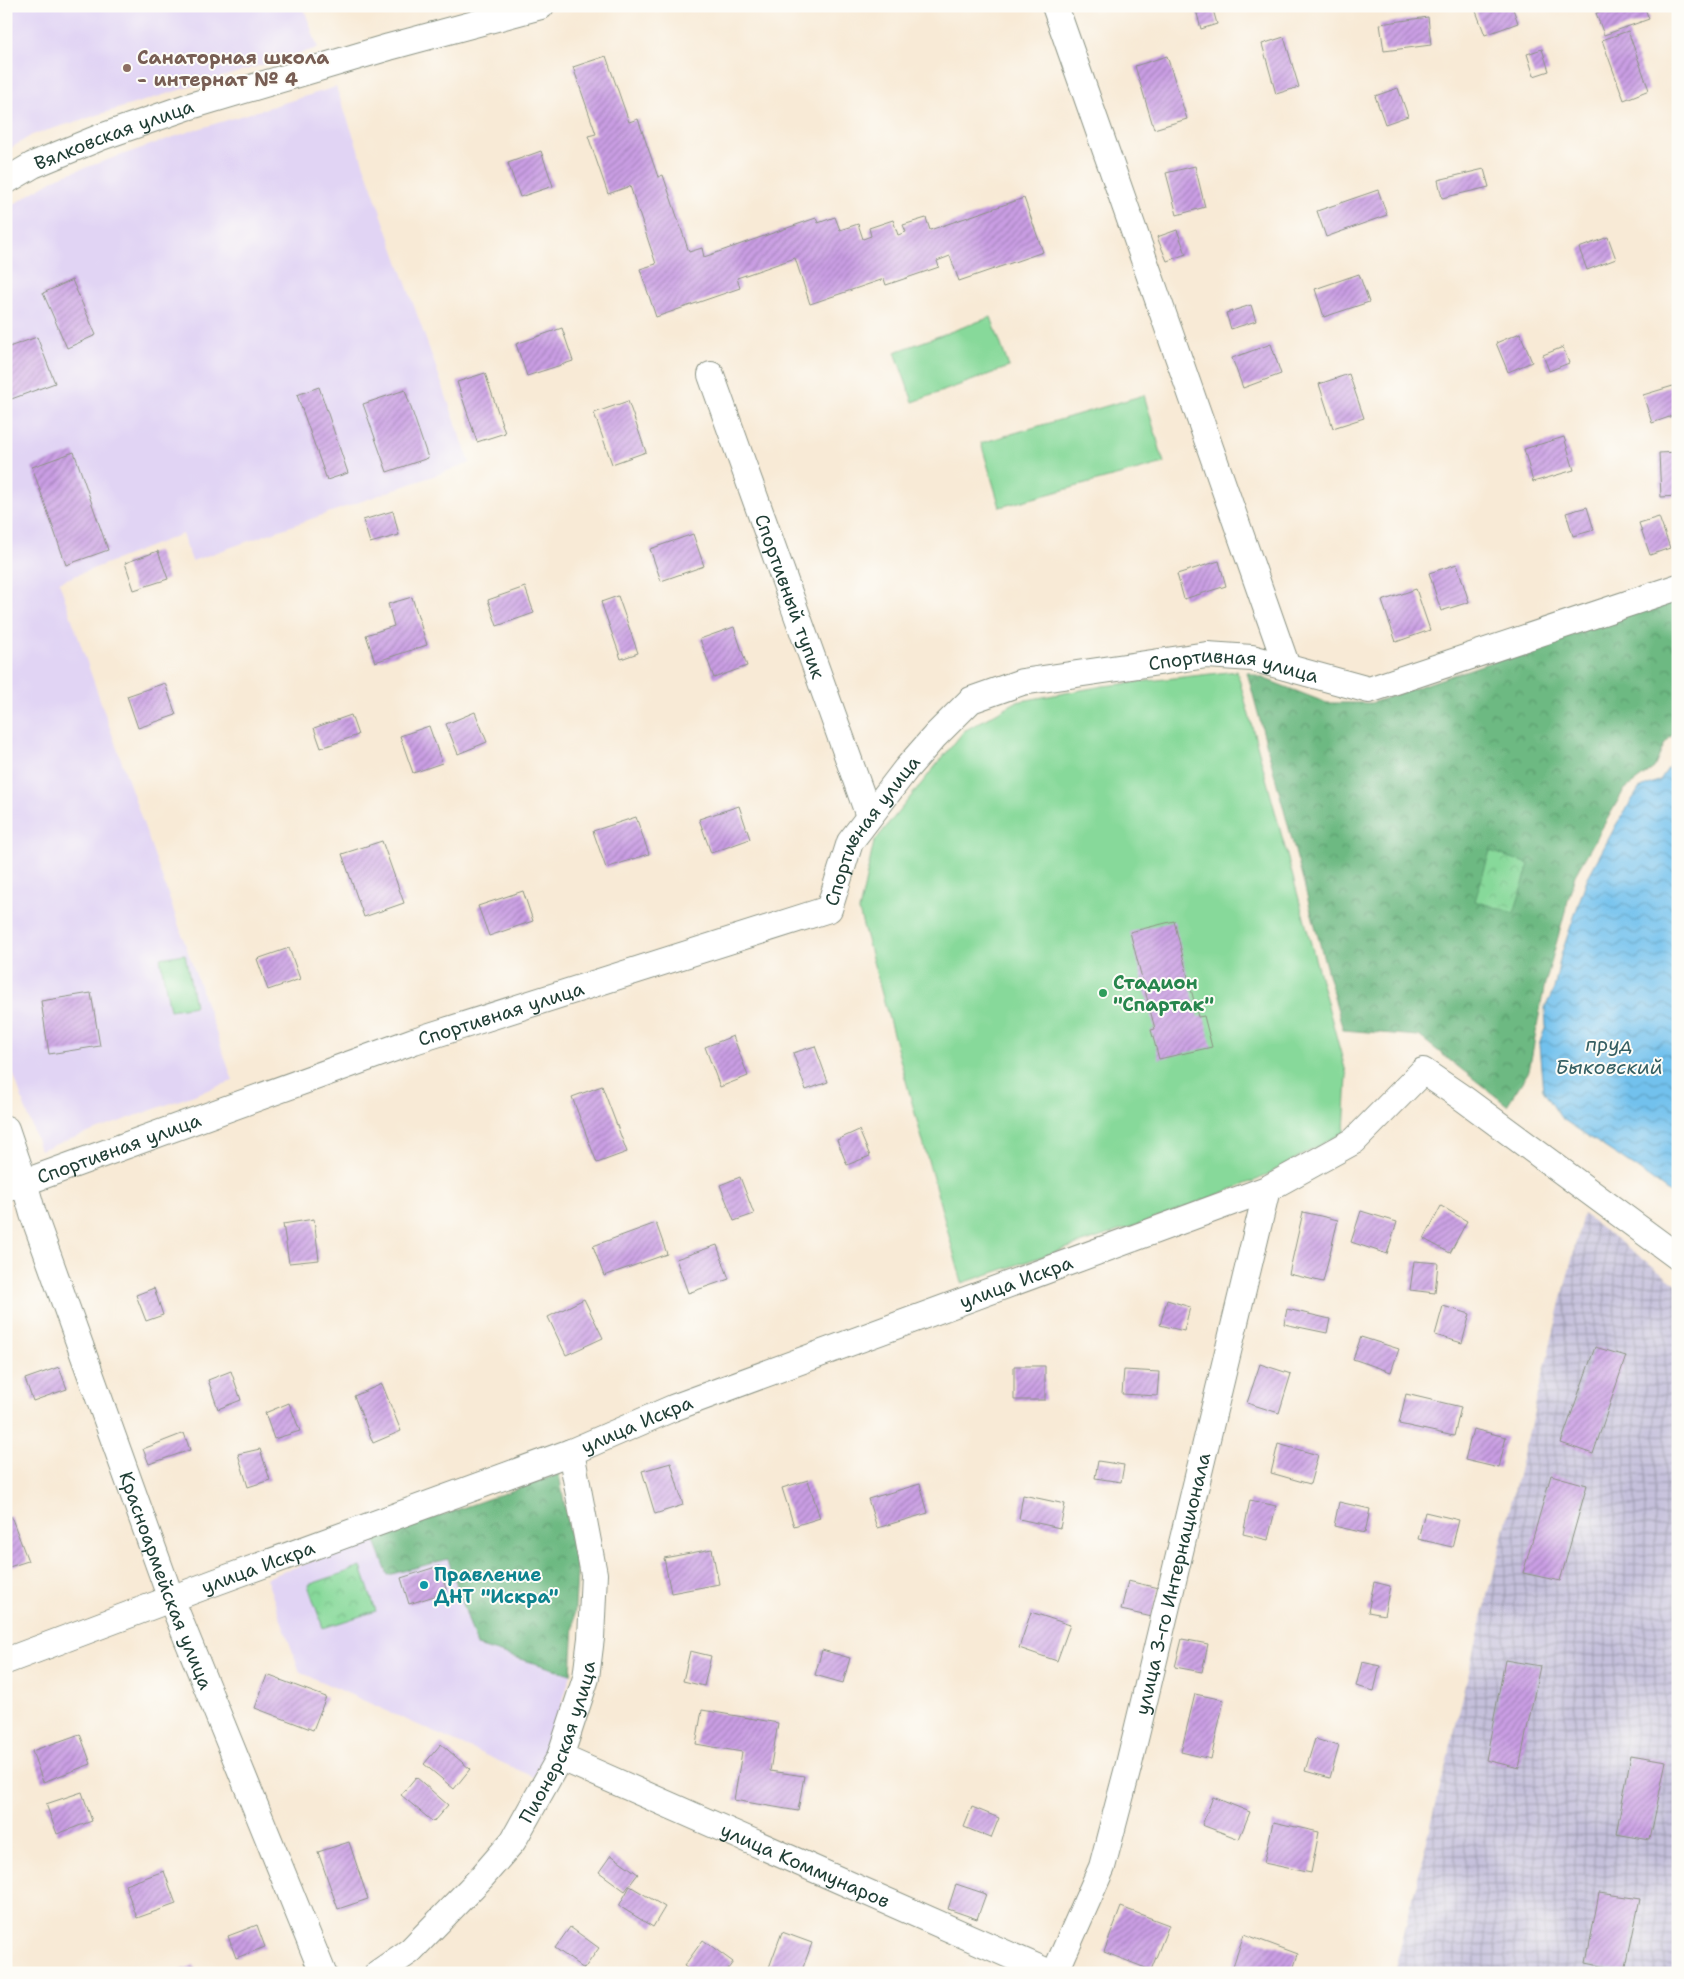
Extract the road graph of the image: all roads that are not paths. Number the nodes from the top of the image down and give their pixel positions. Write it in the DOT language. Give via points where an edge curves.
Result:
graph roads {
  1 [pos="541,6"];
  2 [pos="1055,6"];
  3 [pos="6,181"];
  4 [pos="711,375"];
  5 [pos="1678,588"];
  6 [pos="1287,667"];
  7 [pos="870,816"];
  8 [pos="6,1129"];
  9 [pos="15,1185"];
  10 [pos="1267,1189"];
  11 [pos="1678,1257"];
  12 [pos="571,1452"];
  13 [pos="171,1599"];
  14 [pos="6,1661"];
  15 [pos="560,1757"];
  16 [pos="323,1973"];
  17 [pos="378,1973"];
  18 [pos="1050,1973"];
  19 [pos="1055,1973"];
  1 -- 3 [label="street, Вялковская улица" via="388,47 187,107 101,137 33,165"];
  2 -- 6 [label="street"];
  4 -- 7 [label="street, Спортивный тупик"];
  5 -- 6 [label="street, Спортивная улица" via="1368,690"];
  6 -- 7 [label="street, Спортивная улица" via="1252,658 1207,656 1022,682 971,700 912,762"];
  7 -- 9 [label="street, Спортивная улица" via="850,842 829,909 414,1041"];
  8 -- 9 [label="street, Красноармейская улица"];
  9 -- 13 [label="street, Красноармейская улица" via="33,1214"];
  10 -- 11 [label="street, улица Искра" via="1354,1141 1423,1071"];
  10 -- 12 [label="street, улица Искра" via="673,1408"];
  10 -- 19 [label="street, улица 3-го Интернационала" via="1102,1866"];
  12 -- 13 [label="street, улица Искра"];
  12 -- 15 [label="street, Пионерская улица" via="594,1574 592,1638 586,1678"];
  13 -- 14 [label="street, улица Искра"];
  13 -- 16 [label="street, Красноармейская улица"];
  15 -- 17 [label="street, Пионерская улица" via="513,1841 410,1951"];
  15 -- 18 [label="street, улица Коммунаров"];
}
